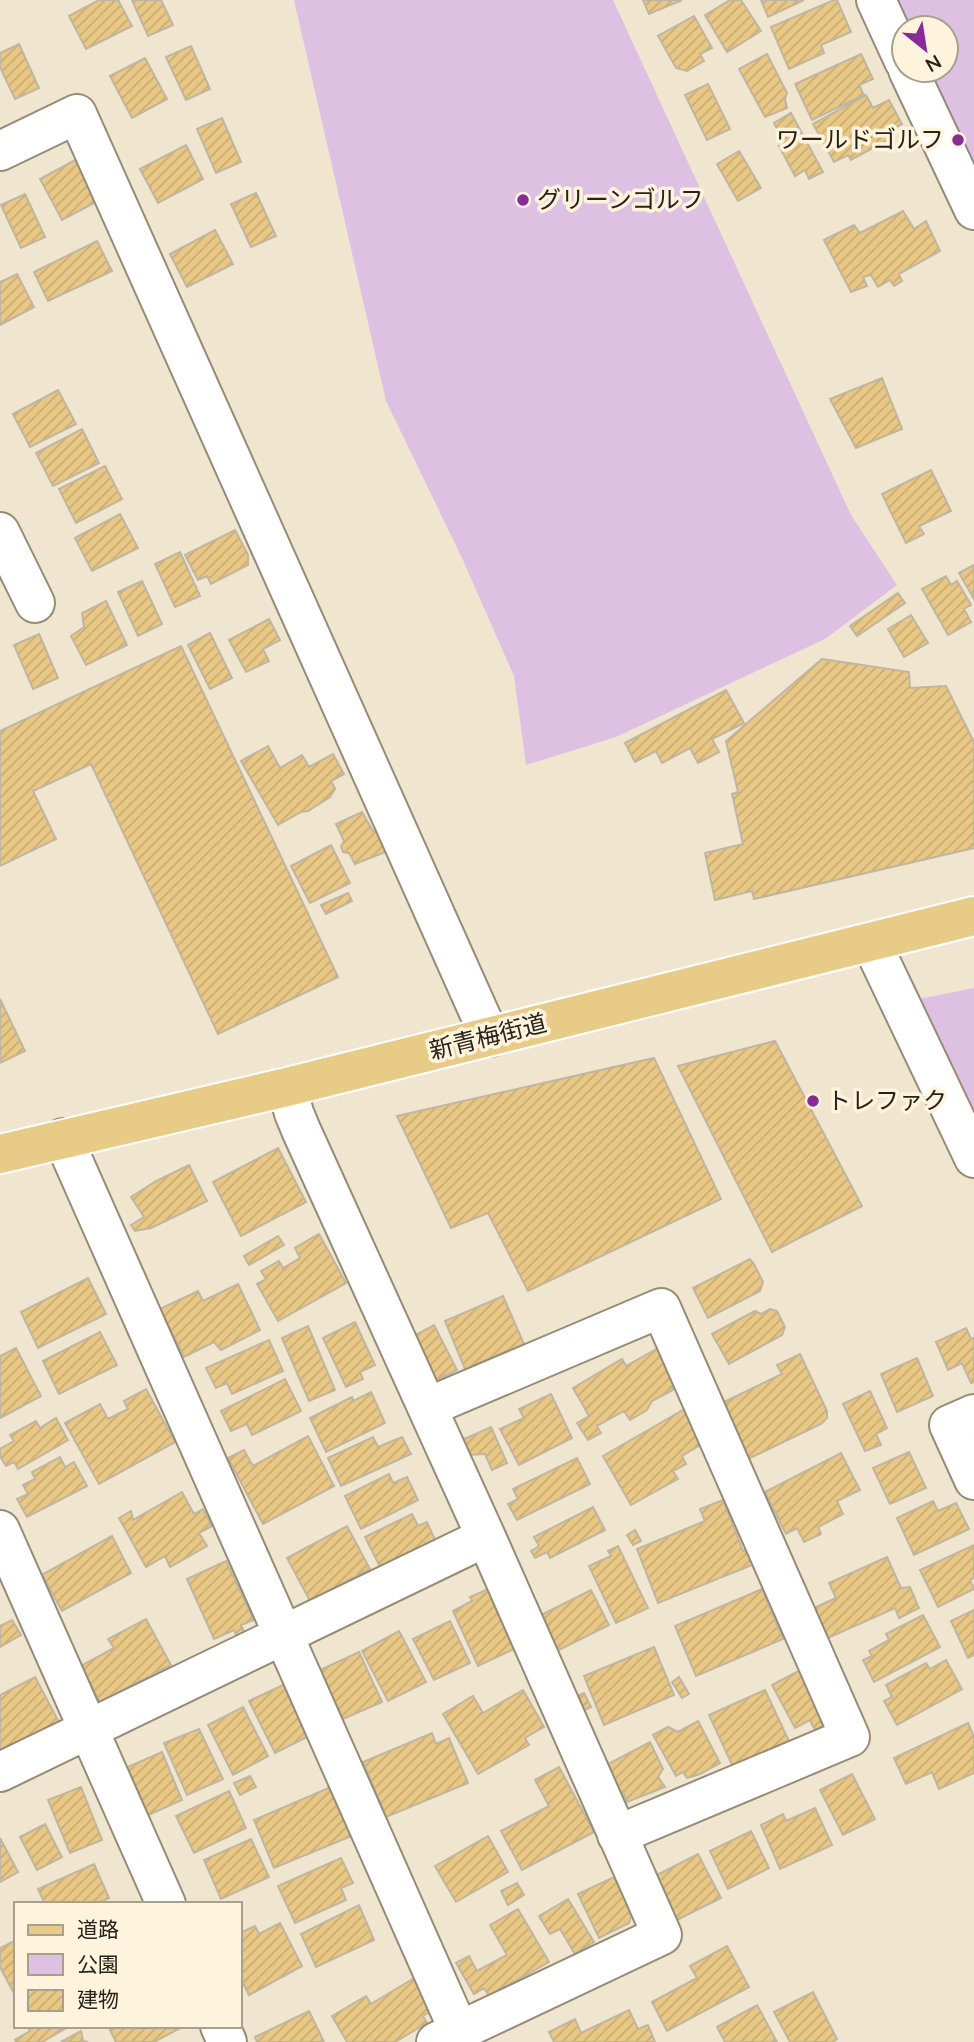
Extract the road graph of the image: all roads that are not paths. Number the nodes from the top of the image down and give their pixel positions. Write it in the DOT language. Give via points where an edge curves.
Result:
graph roads {
  1 [pos="876,0"];
  2 [pos="890,30"];
  3 [pos="915,84"];
  4 [pos="0,151"];
  5 [pos="974,210"];
  6 [pos="0,532"];
  7 [pos="35,603"];
  8 [pos="974,916"];
  9 [pos="872,942"];
  10 [pos="490,1037"];
  11 [pos="287,1087"];
  12 [pos="63,1138"];
  13 [pos="0,1153"];
  14 [pos="974,1158"];
  15 [pos="428,1407"];
  16 [pos="974,1414"];
  17 [pos="974,1480"];
  18 [pos="0,1530"];
  19 [pos="486,1537"];
  20 [pos="284,1635"];
  21 [pos="89,1729"];
  22 [pos="0,1772"];
  23 [pos="617,1835"];
  24 [pos="165,1902"];
  25 [pos="447,2036"];
  1 -- 2 [label="street"];
  3 -- 5 [label="street"];
  4 -- 10 [label="street" via="77,114"];
  6 -- 7 [label="street"];
  8 -- 9 [label="main road, 新青梅街道"];
  9 -- 10 [label="main road, 新青梅街道"];
  9 -- 14 [label="street"];
  10 -- 11 [label="main road, 新青梅街道"];
  11 -- 12 [label="main road, 新青梅街道"];
  11 -- 15 [label="street" via="301,1130"];
  12 -- 13 [label="main road, 新青梅街道"];
  12 -- 20 [label="street"];
  15 -- 19 [label="street"];
  15 -- 23 [label="street" via="661,1308 678,1346 850,1737"];
  16 -- 17 [label="street" via="949,1425"];
  18 -- 21 [label="street"];
  19 -- 20 [label="street"];
  19 -- 23 [label="street"];
  20 -- 21 [label="street"];
  20 -- 25 [label="street"];
  21 -- 22 [label="street"];
  21 -- 24 [label="street"];
  23 -- 25 [label="street" via="662,1935"];
}
